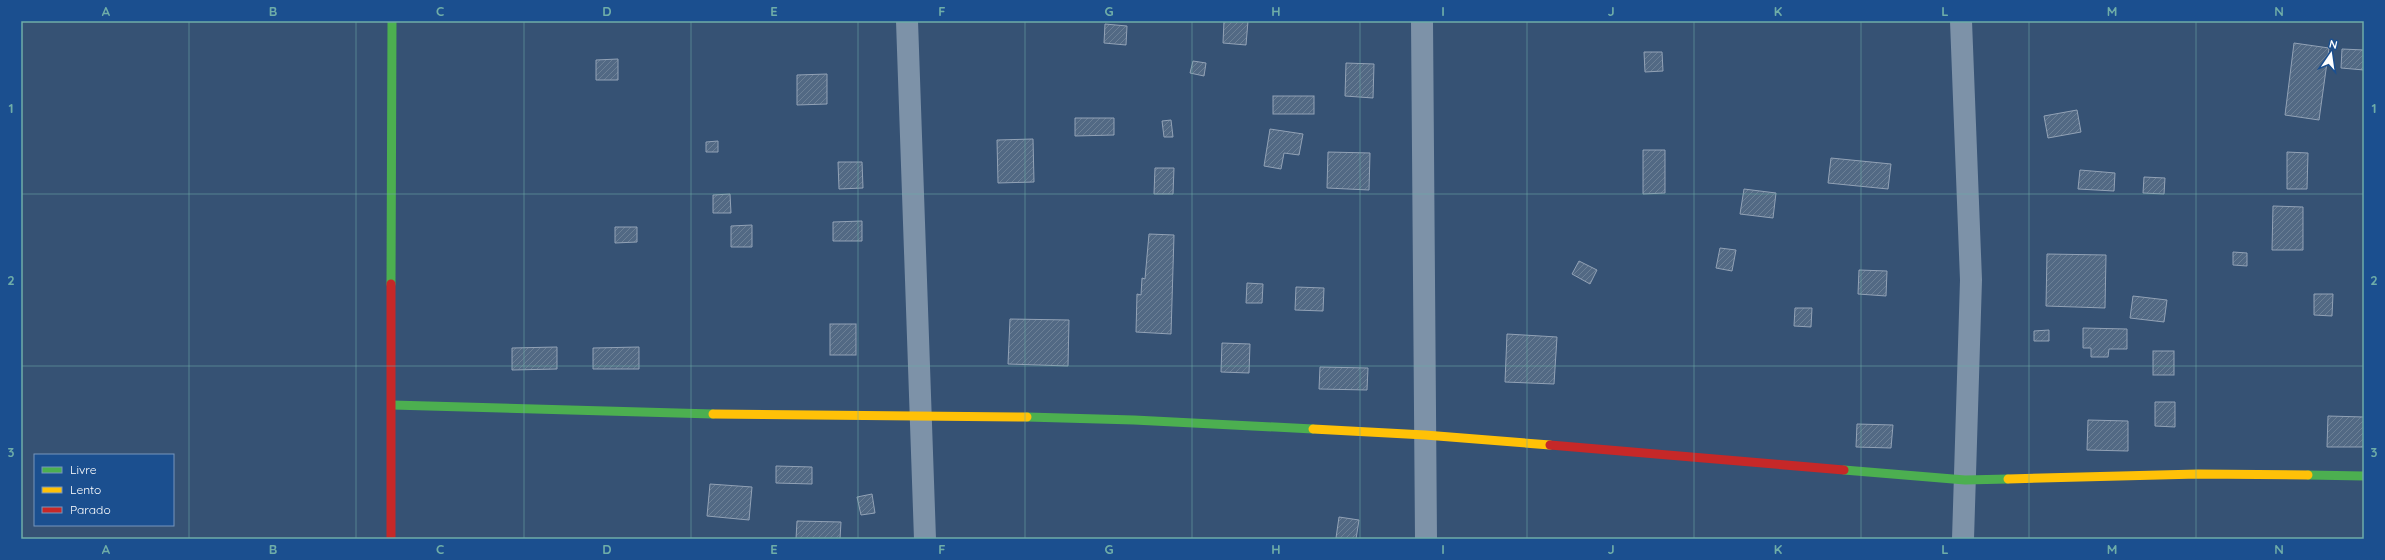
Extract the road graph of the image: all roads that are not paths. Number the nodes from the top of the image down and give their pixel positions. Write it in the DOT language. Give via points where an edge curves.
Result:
graph roads {
  1 [pos="392,21"];
  2 [pos="907,21"];
  3 [pos="1422,21"];
  4 [pos="1961,21"];
  5 [pos="392,405"];
  6 [pos="922,415"];
  7 [pos="1425,435"];
  8 [pos="2364,476"];
  9 [pos="1965,480"];
  10 [pos="391,539"];
  11 [pos="925,539"];
  12 [pos="1426,539"];
  13 [pos="1963,539"];
  1 -- 5 [label="street"];
  2 -- 6 [label="street"];
  3 -- 7 [label="street"];
  4 -- 9 [label="street" via="1971,280"];
  5 -- 6 [label="street" via="643,413"];
  5 -- 10 [label="street"];
  6 -- 7 [label="street" via="1134,420"];
  6 -- 11 [label="street"];
  7 -- 9 [label="street"];
  7 -- 12 [label="street"];
  8 -- 9 [label="street" via="2198,474"];
  9 -- 13 [label="street"];
}
